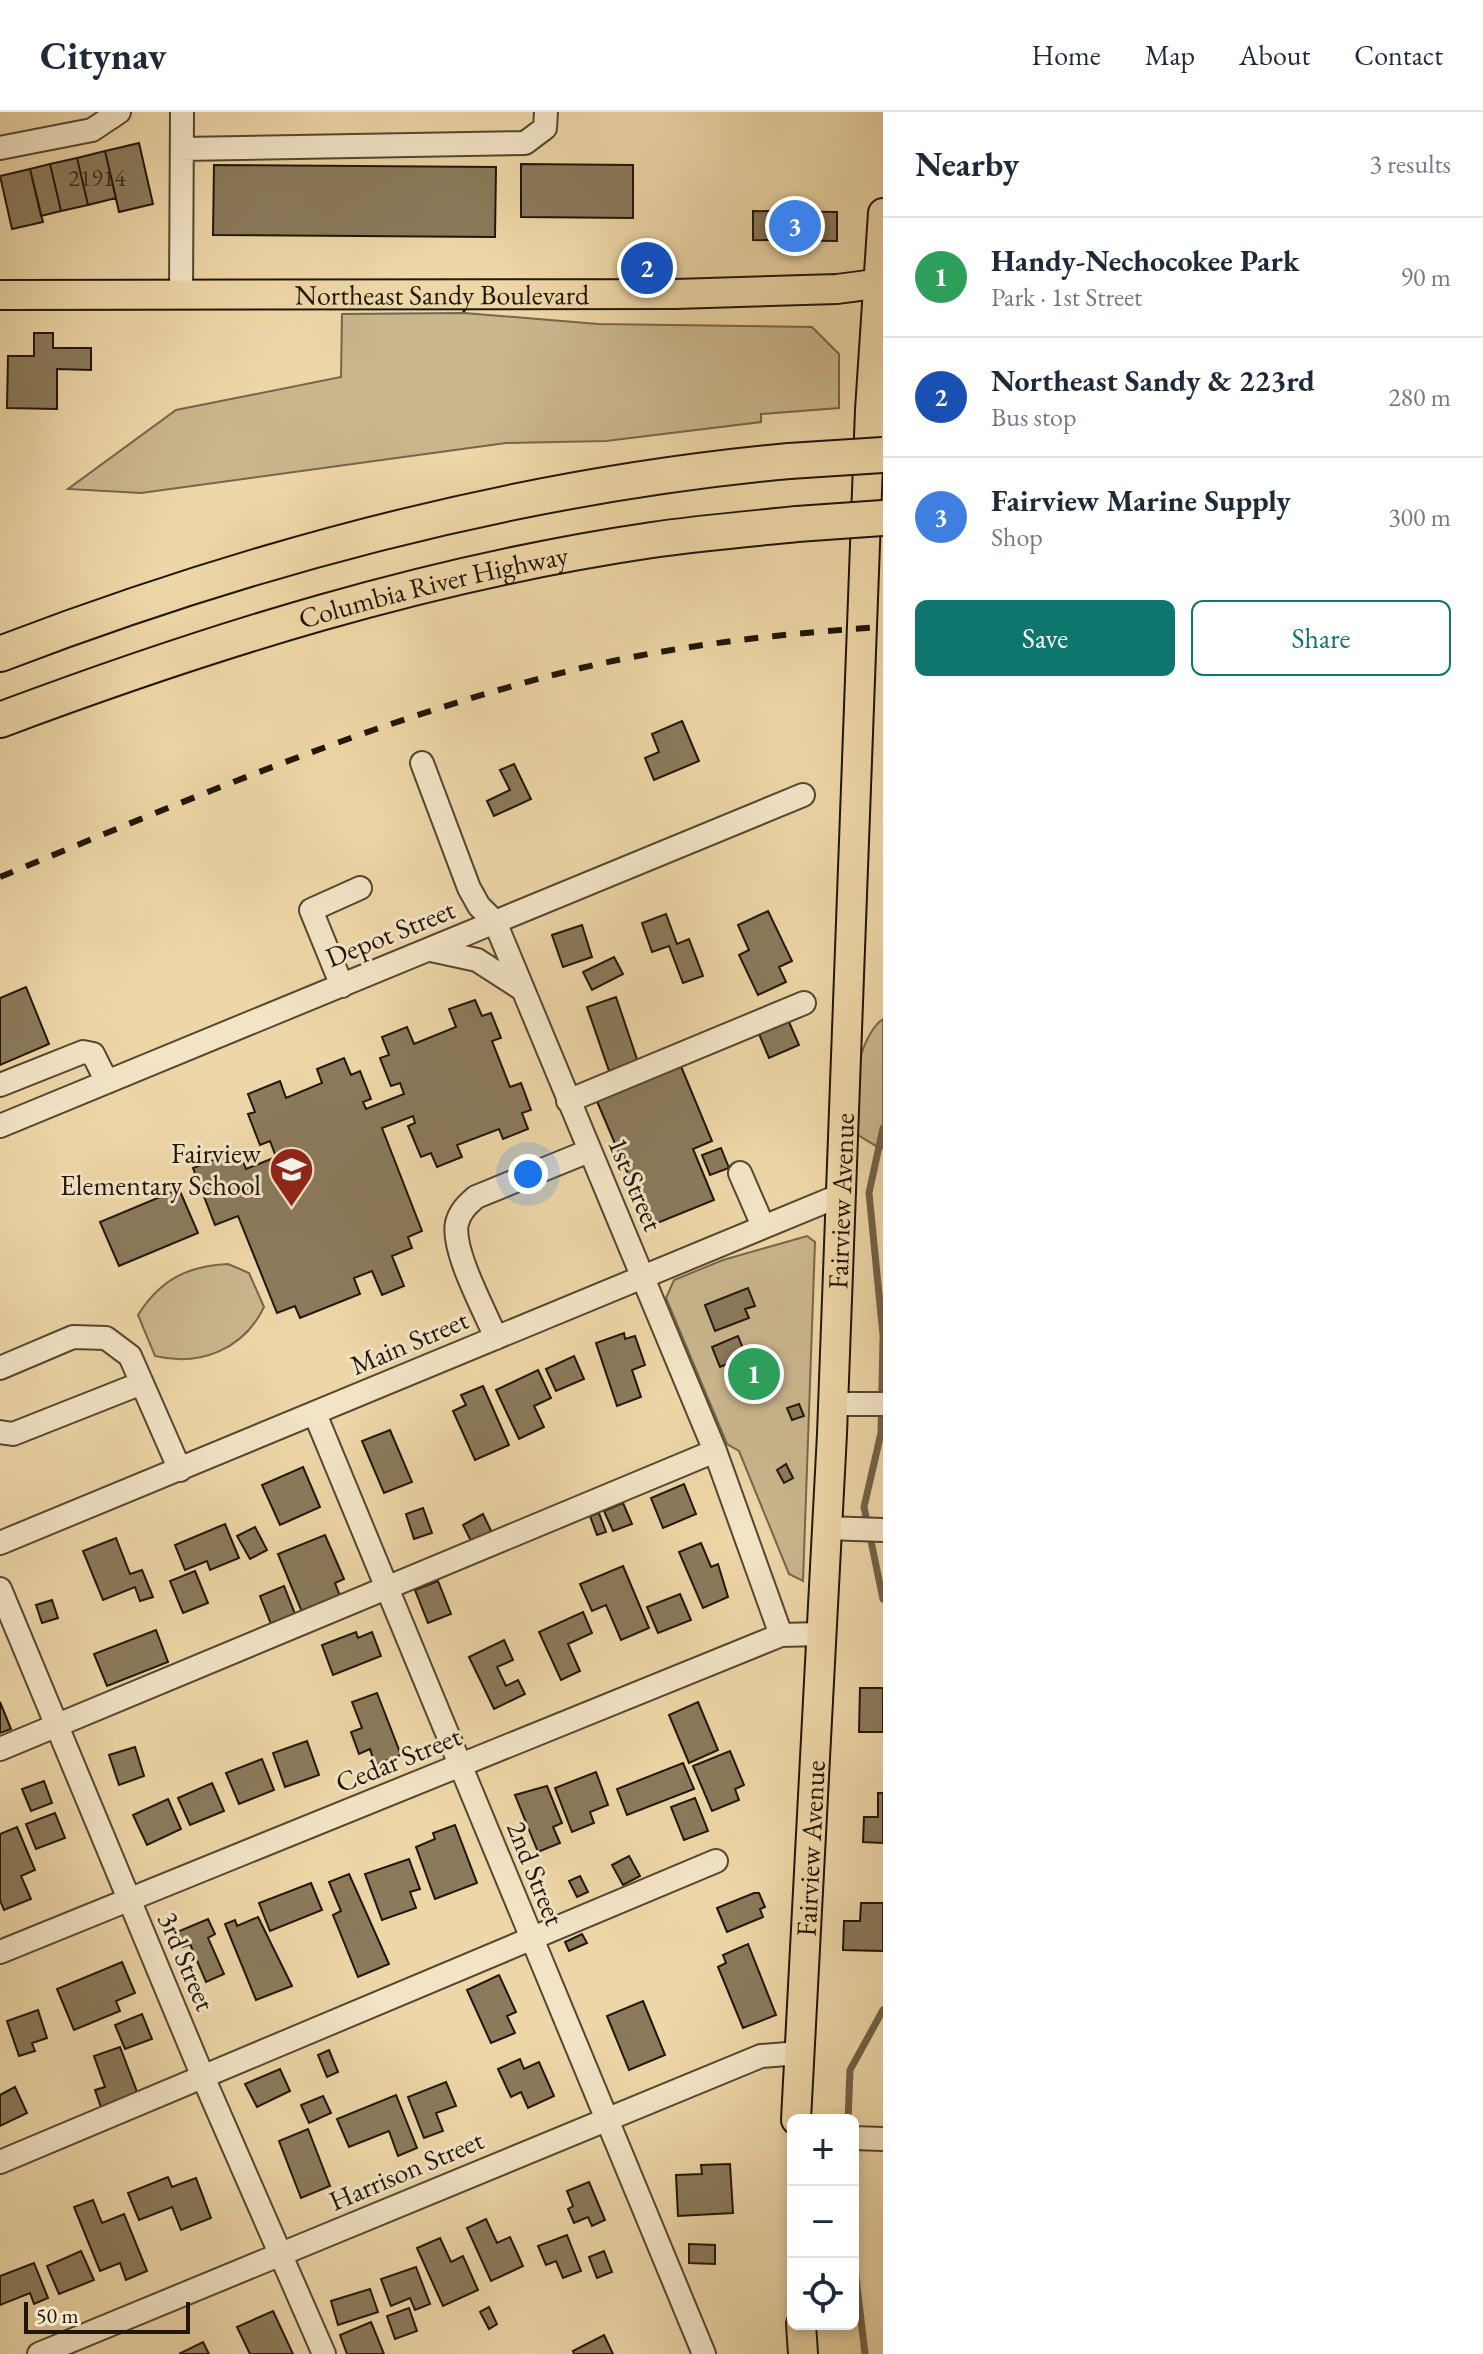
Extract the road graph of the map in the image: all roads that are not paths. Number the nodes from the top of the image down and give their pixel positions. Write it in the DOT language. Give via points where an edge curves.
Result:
graph roads {
  1 [pos="182,112"];
  2 [pos="546,112"];
  3 [pos="115,115"];
  4 [pos="0,148"];
  5 [pos="182,149"];
  6 [pos="883,213"];
  7 [pos="881,283"];
  8 [pos="181,293"];
  9 [pos="0,295"];
  10 [pos="883,455"];
  11 [pos="883,518"];
  12 [pos="0,654"];
  13 [pos="0,720"];
  14 [pos="422,763"];
  15 [pos="803,795"];
  16 [pos="360,888"];
  17 [pos="495,922"];
  18 [pos="429,950"];
  19 [pos="342,986"];
  20 [pos="522,989"];
  21 [pos="804,1003"];
  22 [pos="107,1082"];
  23 [pos="0,1085"];
  24 [pos="568,1101"];
  25 [pos="0,1126"];
  26 [pos="589,1151"];
  27 [pos="740,1173"];
  28 [pos="841,1195"];
  29 [pos="763,1226"];
  30 [pos="642,1276"];
  31 [pos="496,1338"];
  32 [pos="0,1368"];
  33 [pos="142,1383"];
  34 [pos="833,1404"];
  35 [pos="874,1404"];
  36 [pos="315,1414"];
  37 [pos="0,1432"];
  38 [pos="715,1451"];
  39 [pos="180,1470"];
  40 [pos="840,1529"];
  41 [pos="883,1530"];
  42 [pos="0,1543"];
  43 [pos="387,1588"];
  44 [pos="0,1589"];
  45 [pos="821,1634"];
  46 [pos="781,1635"];
  47 [pos="56,1725"];
  48 [pos="0,1749"];
  49 [pos="461,1766"];
  50 [pos="716,1861"];
  51 [pos="128,1899"];
  52 [pos="531,1939"];
  53 [pos="0,1952"];
  54 [pos="799,2053"];
  55 [pos="203,2077"];
  56 [pos="796,2114"];
  57 [pos="607,2119"];
  58 [pos="0,2162"];
  59 [pos="279,2256"];
  60 [pos="801,2330"];
  61 [pos="39,2354"];
  62 [pos="324,2354"];
  63 [pos="704,2354"];
  64 [pos="803,2354"];
  1 -- 5 [label="street"];
  2 -- 5 [label="street" via="545,128 525,143"];
  3 -- 4 [label="street" via="92,130"];
  5 -- 8 [label="street"];
  6 -- 7 [label="main road, Fairview Avenue"];
  7 -- 8 [label="main road, Northeast Sandy Boulevard" via="675,294"];
  7 -- 28 [label="main road, Fairview Avenue" via="870,410"];
  8 -- 9 [label="main road, Northeast Sandy Boulevard"];
  10 -- 12 [label="highway, bridge" via="645,477 421,522 227,575"];
  11 -- 13 [label="highway, Columbia River Highway, bridge" via="652,540 397,592 168,659"];
  14 -- 17 [label="street, 1st Street" via="469,888"];
  15 -- 17 [label="street, Depot Street"];
  16 -- 19 [label="street" via="311,910"];
  17 -- 18 [label="street, Depot Street"];
  17 -- 20 [label="street, 1st Street"];
  18 -- 19 [label="street, Depot Street"];
  18 -- 20 [label="street" via="477,960"];
  19 -- 22 [label="street, Depot Street"];
  20 -- 24 [label="street, 1st Street"];
  21 -- 24 [label="street"];
  22 -- 23 [label="street" via="93,1054 83,1052"];
  22 -- 25 [label="street, Depot Street"];
  24 -- 26 [label="street, 1st Street"];
  26 -- 30 [label="street, 1st Street"];
  26 -- 31 [label="street" via="476,1197 462,1210 457,1242"];
  27 -- 29 [label="street"];
  28 -- 29 [label="street, Main Street"];
  28 -- 34 [label="main road, Fairview Avenue"];
  29 -- 30 [label="street, Main Street"];
  30 -- 31 [label="street, Main Street"];
  30 -- 38 [label="street, 1st Street"];
  31 -- 36 [label="street, Main Street"];
  32 -- 33 [label="street" via="73,1337 89,1336 120,1346"];
  33 -- 37 [label="street" via="13,1434"];
  33 -- 39 [label="street"];
  34 -- 35 [label="street"];
  34 -- 40 [label="main road, Fairview Avenue"];
  36 -- 39 [label="street, Main Street"];
  36 -- 43 [label="street, 2nd Street"];
  38 -- 43 [label="street"];
  38 -- 46 [label="street, 1st Street"];
  39 -- 42 [label="street, Main Street"];
  40 -- 41 [label="street"];
  40 -- 45 [label="main road, Fairview Avenue"];
  43 -- 47 [label="street"];
  43 -- 49 [label="street, 2nd Street"];
  44 -- 47 [label="street, 3rd Street"];
  45 -- 46 [label="street, Cedar Street"];
  45 -- 54 [label="main road, Fairview Avenue"];
  46 -- 49 [label="street, Cedar Street"];
  47 -- 48 [label="street"];
  47 -- 51 [label="street, 3rd Street"];
  49 -- 51 [label="street, Cedar Street"];
  49 -- 52 [label="street, 2nd Street"];
  50 -- 52 [label="street"];
  51 -- 53 [label="street, Cedar Street"];
  51 -- 55 [label="street, 3rd Street"];
  52 -- 55 [label="street"];
  52 -- 57 [label="street, 2nd Street"];
  54 -- 56 [label="main road, Fairview Avenue"];
  54 -- 57 [label="street, Harrison Street" via="761,2056"];
  55 -- 58 [label="street"];
  55 -- 59 [label="street, 3rd Street"];
  57 -- 59 [label="street, Harrison Street"];
  57 -- 63 [label="street, 2nd Street"];
  59 -- 61 [label="street, Harrison Street"];
  59 -- 62 [label="street, 3rd Street"];
  60 -- 64 [label="main road"];
}
